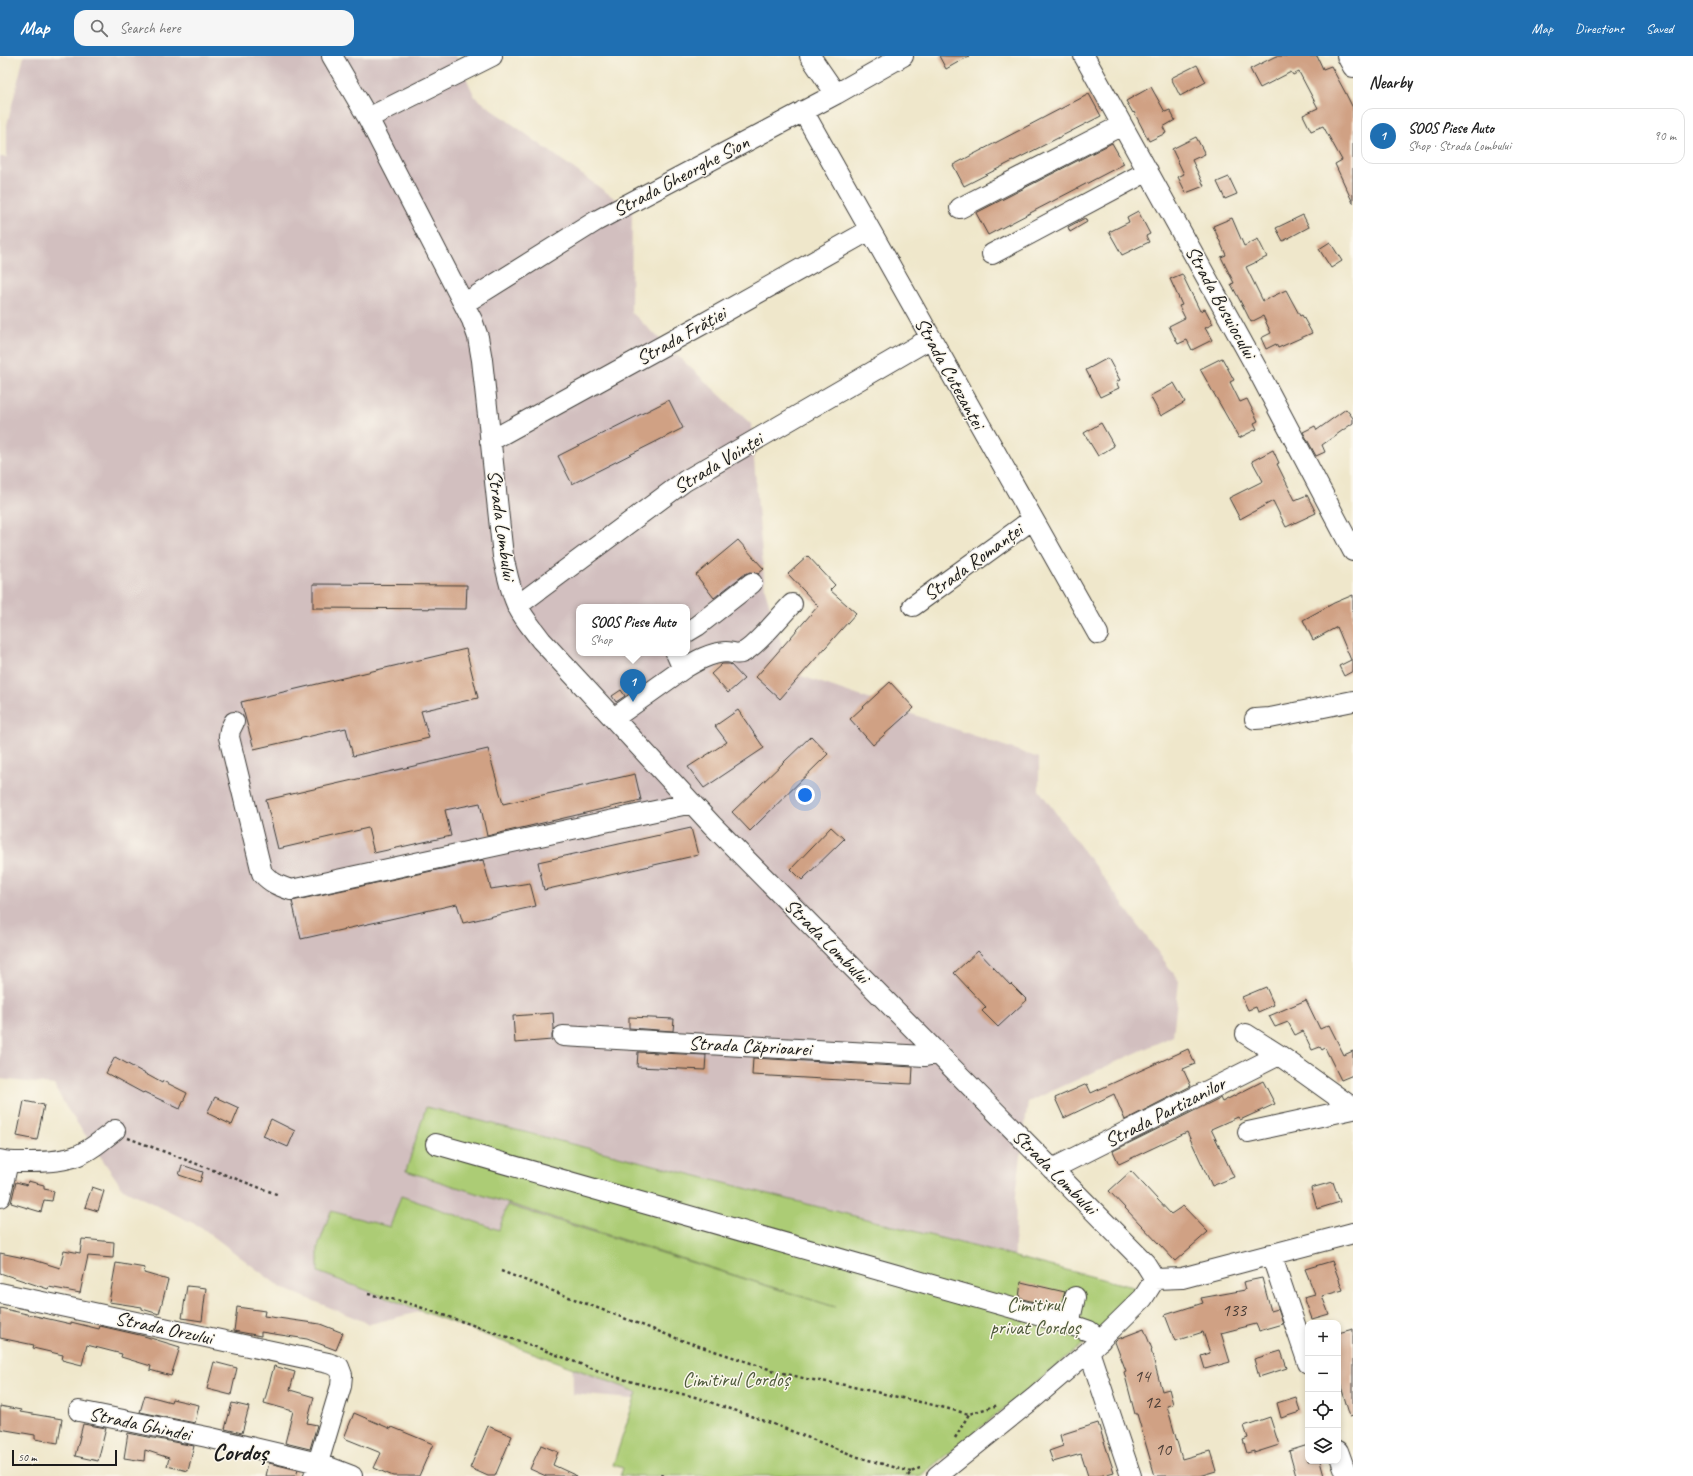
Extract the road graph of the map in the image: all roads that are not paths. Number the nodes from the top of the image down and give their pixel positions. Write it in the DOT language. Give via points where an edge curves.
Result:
graph roads {
  1 [pos="332,56"];
  2 [pos="492,56"];
  3 [pos="810,56"];
  4 [pos="903,56"];
  5 [pos="1084,56"];
  6 [pos="1347,56"];
  7 [pos="1353,67"];
  8 [pos="836,94"];
  9 [pos="803,111"];
  10 [pos="368,118"];
  11 [pos="1122,125"];
  12 [pos="1148,171"];
  13 [pos="960,208"];
  14 [pos="870,230"];
  15 [pos="992,254"];
  16 [pos="465,303"];
  17 [pos="931,338"];
  18 [pos="490,441"];
  19 [pos="1033,519"];
  20 [pos="1353,551"];
  21 [pos="752,583"];
  22 [pos="792,604"];
  23 [pos="517,606"];
  24 [pos="913,606"];
  25 [pos="690,630"];
  26 [pos="1098,634"];
  27 [pos="680,661"];
  28 [pos="1353,701"];
  29 [pos="614,718"];
  30 [pos="1255,719"];
  31 [pos="234,722"];
  32 [pos="692,803"];
  33 [pos="1246,1034"];
  34 [pos="563,1036"];
  35 [pos="938,1054"];
  36 [pos="1279,1055"];
  37 [pos="1353,1108"];
  38 [pos="115,1130"];
  39 [pos="1248,1132"];
  40 [pos="436,1144"];
  41 [pos="4,1161"];
  42 [pos="1052,1169"];
  43 [pos="0,1198"];
  44 [pos="1353,1233"];
  45 [pos="1271,1254"];
  46 [pos="1154,1279"];
  47 [pos="0,1293"];
  48 [pos="1074,1297"];
  49 [pos="1069,1324"];
  50 [pos="1095,1346"];
  51 [pos="1306,1356"];
  52 [pos="79,1411"];
  53 [pos="1341,1459"];
  54 [pos="316,1469"];
  55 [pos="352,1476"];
  56 [pos="937,1476"];
  57 [pos="1131,1476"];
  58 [pos="1347,1476"];
  1 -- 10 [label="street, Strada Lombului"];
  2 -- 10 [label="street"];
  3 -- 8 [label="street"];
  4 -- 8 [label="street, Strada Gheorghe Sion"];
  5 -- 11 [label="street, Strada Busuiocului"];
  6 -- 7 [label="street"];
  8 -- 9 [label="street, Strada Gheorghe Sion"];
  9 -- 14 [label="street, Strada Cutezanței"];
  9 -- 16 [label="street, Strada Gheorghe Sion" via="596,221"];
  10 -- 16 [label="street, Strada Lombului"];
  11 -- 12 [label="street, Strada Busuiocului"];
  11 -- 13 [label="street"];
  12 -- 15 [label="street"];
  12 -- 20 [label="street, Strada Busuiocului"];
  14 -- 17 [label="street, Strada Cutezanței"];
  14 -- 18 [label="street, Strada Frăției"];
  16 -- 18 [label="street, Strada Lombului" via="478,337"];
  17 -- 19 [label="street, Strada Cutezanței"];
  17 -- 23 [label="street, Strada Voinței" via="685,481"];
  18 -- 23 [label="street, Strada Lombului" via="503,556"];
  19 -- 24 [label="street, Strada Romanței"];
  19 -- 26 [label="street, Strada Cutezanței"];
  21 -- 25 [label="street"];
  22 -- 27 [label="street" via="741,654 726,652 696,661"];
  23 -- 29 [label="street, Strada Lombului" via="541,640"];
  27 -- 29 [label="street"];
  28 -- 30 [label="street"];
  29 -- 32 [label="street, Strada Lombului"];
  31 -- 32 [label="street" via="229,737 262,873 270,881 291,890"];
  32 -- 35 [label="street, Strada Lombului"];
  33 -- 36 [label="street"];
  34 -- 35 [label="street, Strada Căprioarei" via="925,1056"];
  35 -- 42 [label="street, Strada Lombului"];
  36 -- 37 [label="street"];
  36 -- 42 [label="street, Strada Partizanilor"];
  37 -- 39 [label="street"];
  38 -- 41 [label="street" via="87,1152 74,1158 58,1161"];
  40 -- 49 [label="street"];
  41 -- 43 [label="street"];
  42 -- 46 [label="street, Strada Lombului" via="1145,1263"];
  44 -- 45 [label="street"];
  45 -- 46 [label="street" via="1182,1278"];
  45 -- 51 [label="street"];
  46 -- 50 [label="street" via="1143,1298"];
  47 -- 54 [label="street, Strada Orzului" via="339,1367 342,1375 341,1386"];
  48 -- 49 [label="street"];
  49 -- 50 [label="street" via="1089,1331"];
  50 -- 56 [label="street"];
  50 -- 57 [label="street"];
  52 -- 54 [label="street, Strada Ghindei" via="207,1437"];
  53 -- 58 [label="street"];
  54 -- 55 [label="street, Strada Ghindei"];
}
